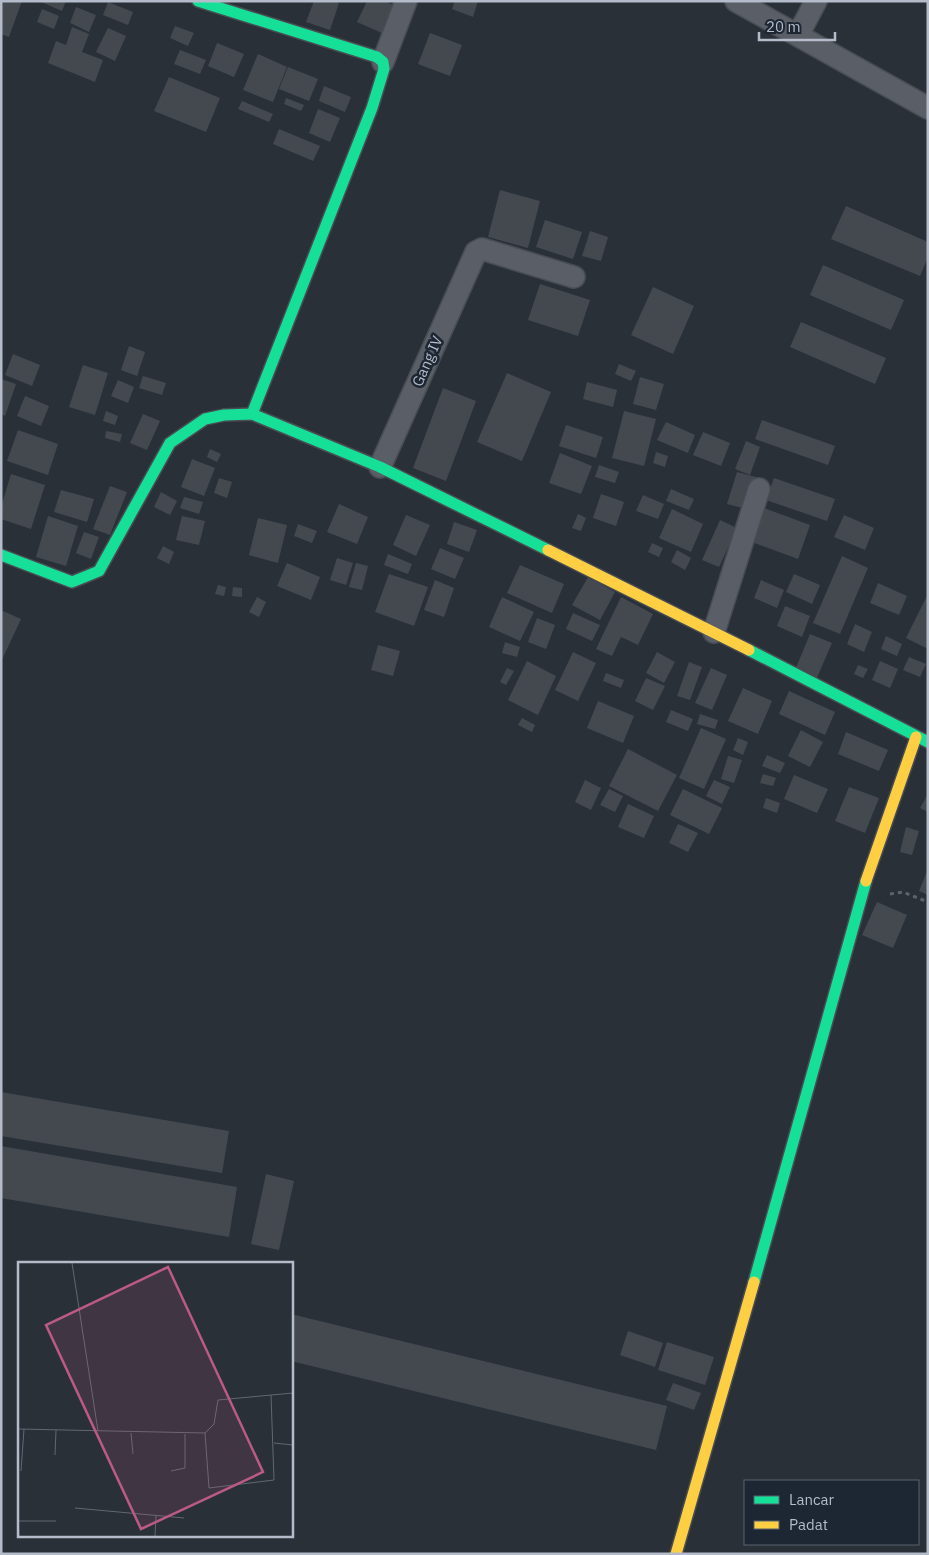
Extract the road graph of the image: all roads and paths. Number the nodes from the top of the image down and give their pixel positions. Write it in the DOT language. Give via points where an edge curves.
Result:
graph roads {
  1 [pos="198,1"];
  2 [pos="406,1"];
  3 [pos="736,1"];
  4 [pos="816,1"];
  5 [pos="798,35"];
  6 [pos="383,62"];
  7 [pos="928,108"];
  8 [pos="574,277"];
  9 [pos="252,414"];
  10 [pos="380,468"];
  11 [pos="759,489"];
  12 [pos="1,555"];
  13 [pos="714,632"];
  14 [pos="916,737"];
  15 [pos="928,742"];
  16 [pos="860,898"];
  17 [pos="928,902"];
  18 [pos="676,1554"];
  1 -- 6 [label="street" via="377,57"];
  2 -- 6 [label="street"];
  3 -- 5 [label="street"];
  4 -- 5 [label="street"];
  5 -- 7 [label="street"];
  6 -- 9 [label="street" via="384,69 372,108"];
  8 -- 10 [label="street, Gang IV" via="478,250"];
  9 -- 10 [label="street"];
  9 -- 12 [label="street" via="224,414 205,419 170,443 99,571 72,582"];
  10 -- 13 [label="street"];
  11 -- 13 [label="street"];
  13 -- 14 [label="street"];
  14 -- 15 [label="street"];
  14 -- 16 [label="street"];
  16 -- 17 [label="path" via="903,892"];
  16 -- 18 [label="street"];
}
